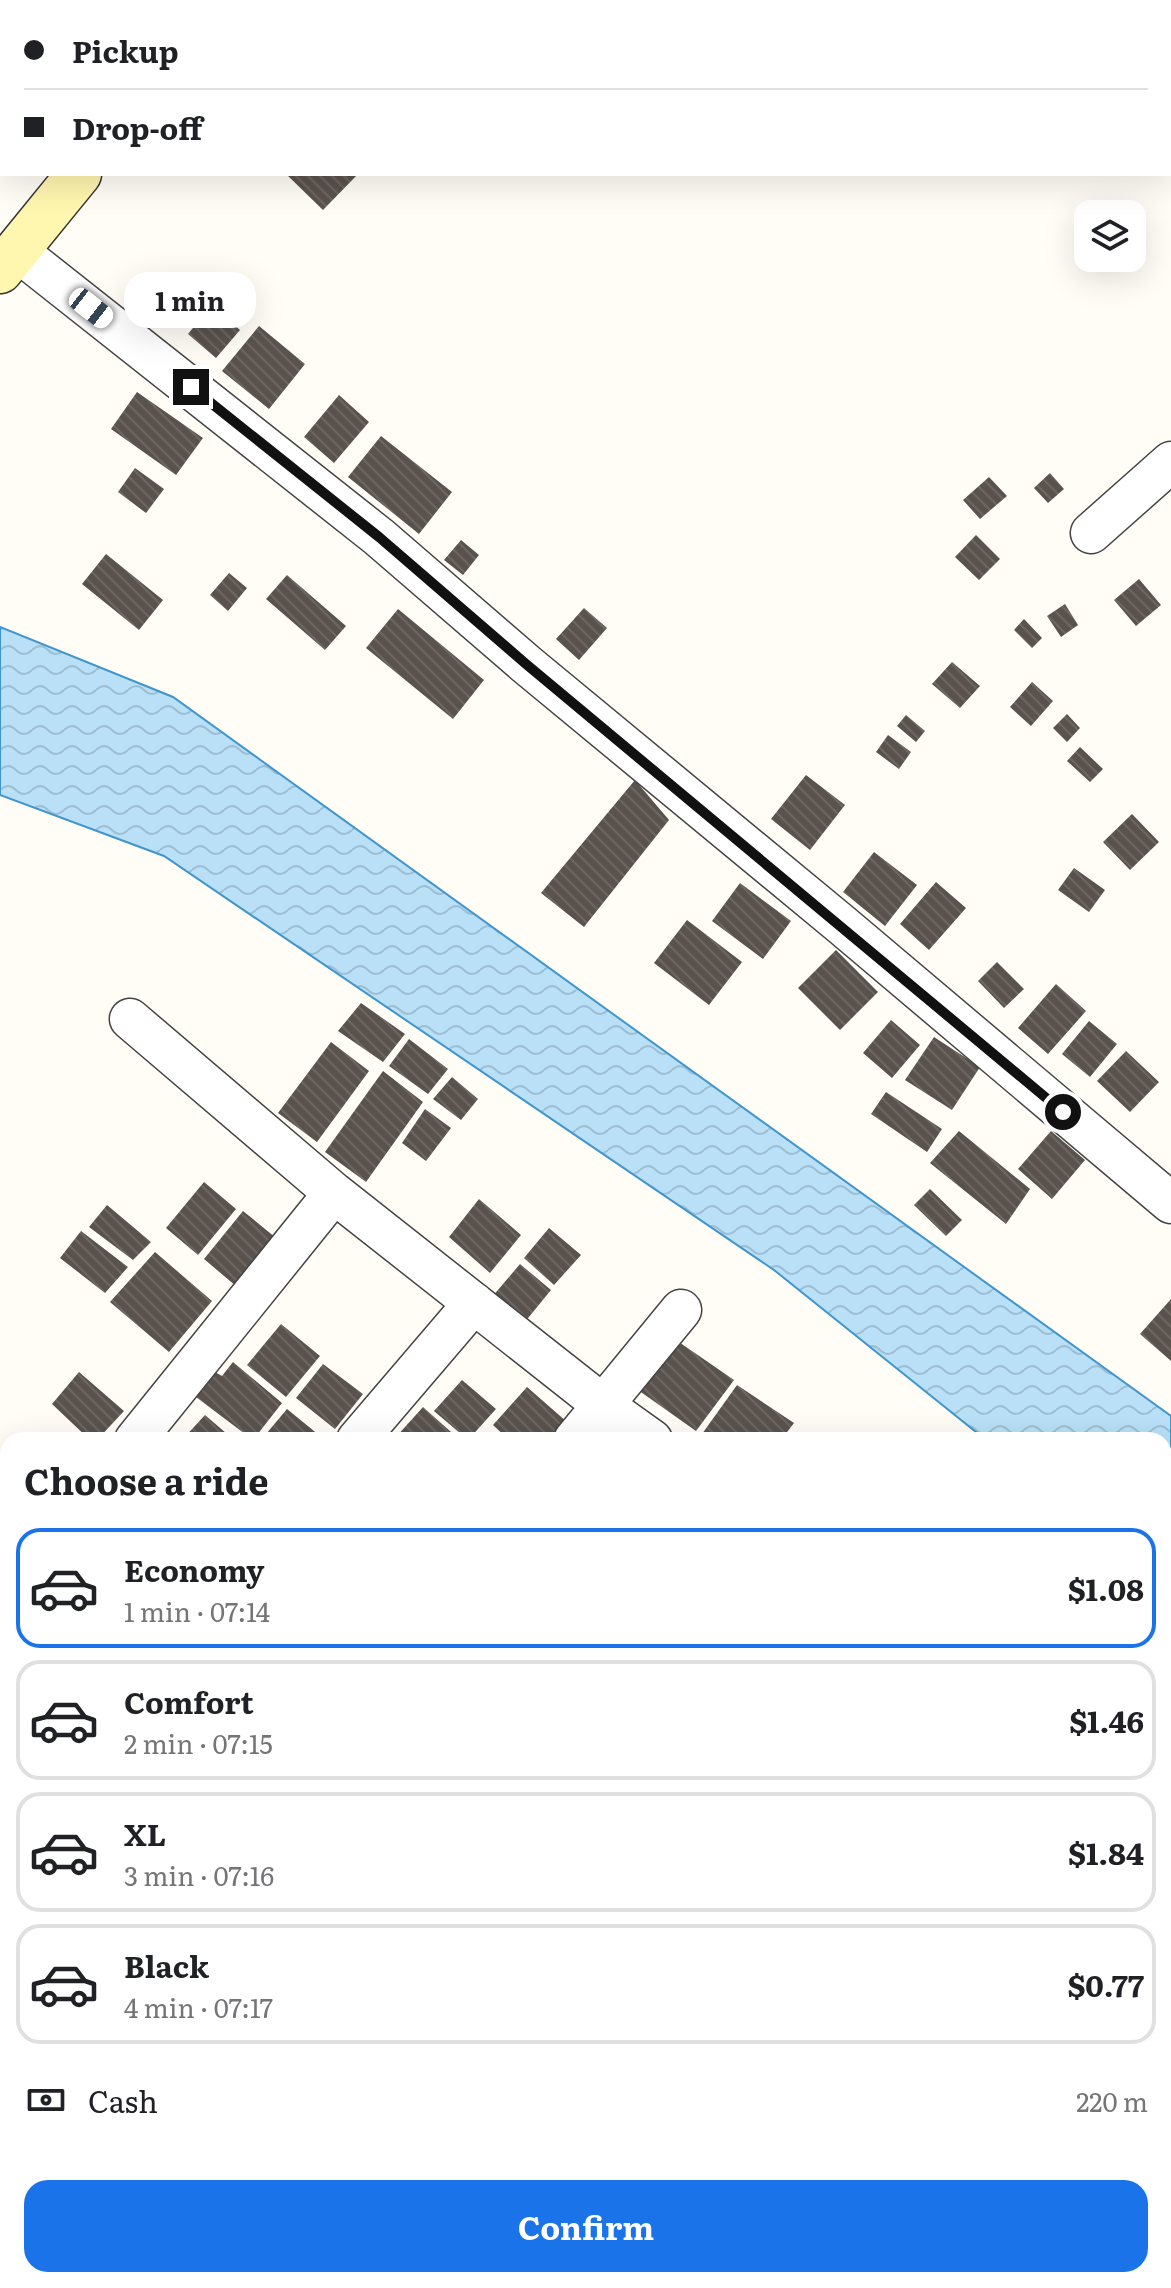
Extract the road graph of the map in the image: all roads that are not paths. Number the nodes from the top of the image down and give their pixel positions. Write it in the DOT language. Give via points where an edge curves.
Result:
graph roads {
  1 [pos="77,176"];
  2 [pos="8,260"];
  3 [pos="1171,462"];
  4 [pos="1091,533"];
  5 [pos="130,1019"];
  6 [pos="334,1193"];
  7 [pos="1171,1203"];
  8 [pos="474,1303"];
  9 [pos="681,1310"];
  10 [pos="603,1405"];
  11 [pos="141,1432"];
  12 [pos="364,1432"];
  13 [pos="581,1432"];
  14 [pos="641,1432"];
  1 -- 2 [label="main road"];
  2 -- 7 [label="street" via="379,537"];
  3 -- 4 [label="street"];
  5 -- 6 [label="street"];
  6 -- 8 [label="street"];
  6 -- 11 [label="street"];
  8 -- 10 [label="street"];
  8 -- 12 [label="street"];
  9 -- 10 [label="street"];
  10 -- 13 [label="street"];
  10 -- 14 [label="street"];
}
